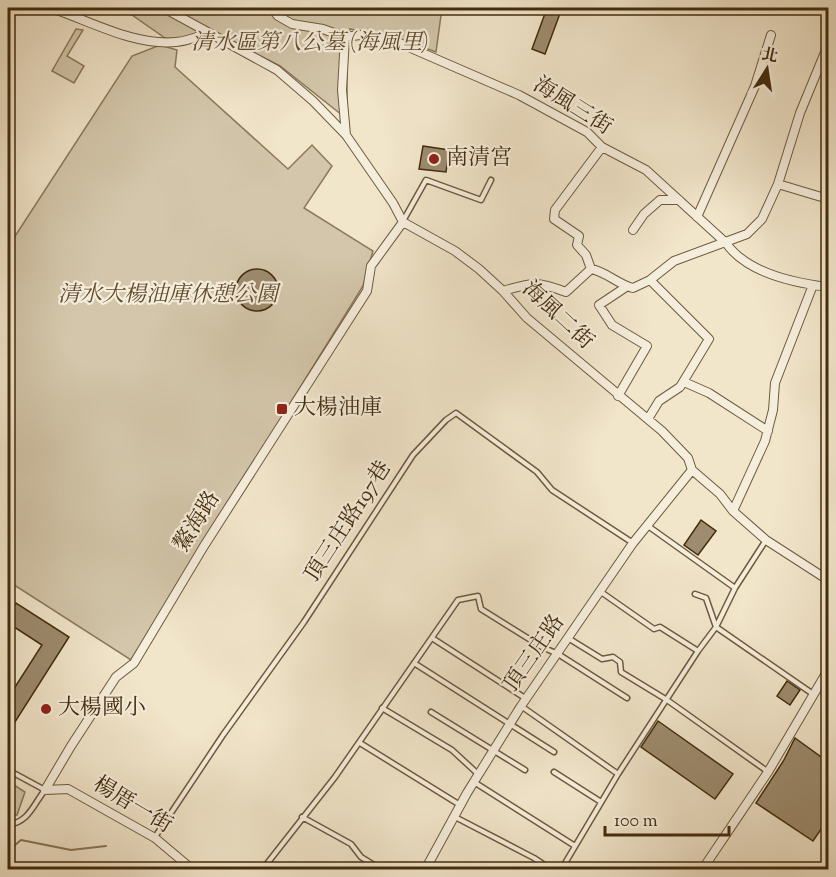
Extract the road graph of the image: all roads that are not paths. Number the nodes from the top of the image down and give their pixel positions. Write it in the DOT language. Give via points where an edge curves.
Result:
graph roads {
  1 [pos="51,8"];
  2 [pos="166,8"];
  3 [pos="272,8"];
  4 [pos="208,33"];
  5 [pos="771,35"];
  6 [pos="345,37"];
  7 [pos="828,45"];
  8 [pos="346,135"];
  9 [pos="602,147"];
  10 [pos="491,180"];
  11 [pos="778,184"];
  12 [pos="679,200"];
  13 [pos="828,200"];
  14 [pos="697,217"];
  15 [pos="403,222"];
  16 [pos="633,230"];
  17 [pos="726,243"];
  18 [pos="591,269"];
  19 [pos="650,280"];
  20 [pos="813,285"];
  21 [pos="626,286"];
  22 [pos="828,287"];
  23 [pos="503,291"];
  24 [pos="684,382"];
  25 [pos="618,396"];
  26 [pos="648,419"];
  27 [pos="768,431"];
  28 [pos="692,470"];
  29 [pos="733,512"];
  30 [pos="647,525"];
  31 [pos="766,540"];
  32 [pos="633,543"];
  33 [pos="828,580"];
  34 [pos="735,588"];
  35 [pos="600,592"];
  36 [pos="695,594"];
  37 [pos="716,627"];
  38 [pos="432,638"];
  39 [pos="568,638"];
  40 [pos="698,651"];
  41 [pos="558,654"];
  42 [pos="414,663"];
  43 [pos="828,670"];
  44 [pos="814,694"];
  45 [pos="627,698"];
  46 [pos="526,699"];
  47 [pos="667,700"];
  48 [pos="521,706"];
  49 [pos="382,708"];
  50 [pos="431,712"];
  51 [pos="510,724"];
  52 [pos="360,743"];
  53 [pos="493,751"];
  54 [pos="554,752"];
  55 [pos="8,770"];
  56 [pos="525,770"];
  57 [pos="554,772"];
  58 [pos="768,772"];
  59 [pos="478,774"];
  60 [pos="618,774"];
  61 [pos="473,782"];
  62 [pos="45,790"];
  63 [pos="601,802"];
  64 [pos="461,806"];
  65 [pos="302,817"];
  66 [pos="454,817"];
  67 [pos="8,825"];
  68 [pos="155,838"];
  69 [pos="575,846"];
  70 [pos="563,869"];
  71 [pos="193,870"];
  72 [pos="262,870"];
  73 [pos="382,870"];
  74 [pos="425,870"];
  75 [pos="552,870"];
  76 [pos="702,870"];
  1 -- 4 [label="street" via="141,40 176,42"];
  2 -- 4 [label="street"];
  3 -- 6 [label="street, 海風三街" via="292,24 323,28"];
  4 -- 8 [label="street" via="277,70"];
  5 -- 14 [label="street" via="755,86"];
  6 -- 8 [label="street" via="342,90"];
  6 -- 9 [label="street, 海風三街" via="360,35 423,51 519,95 587,132"];
  7 -- 11 [label="street" via="800,113"];
  8 -- 15 [label="street"];
  9 -- 12 [label="street, 海風三街" via="646,170"];
  9 -- 18 [label="street" via="555,210 554,219 579,236 577,245"];
  10 -- 15 [label="lane" via="481,200 426,180"];
  11 -- 13 [label="street"];
  11 -- 17 [label="street" via="762,219 747,234"];
  12 -- 14 [label="street, 海風三街"];
  12 -- 16 [label="street" via="660,200"];
  14 -- 17 [label="street, 海風三街"];
  15 -- 23 [label="street, 海風二街" via="455,251"];
  15 -- 62 [label="street, 鰲海路" via="371,266 367,291 134,663 117,676"];
  17 -- 19 [label="street" via="674,261"];
  17 -- 20 [label="street, 海風三街" via="733,252 768,273"];
  18 -- 21 [label="street"];
  18 -- 23 [label="street" via="566,292 541,283"];
  19 -- 21 [label="street" via="633,288"];
  19 -- 24 [label="street" via="709,339"];
  20 -- 22 [label="street, 海風三街"];
  20 -- 27 [label="street" via="775,383"];
  21 -- 25 [label="street" via="599,305 612,325 647,346"];
  23 -- 25 [label="street, 海風二街" via="527,318"];
  24 -- 26 [label="street" via="659,401"];
  24 -- 27 [label="street" via="709,393"];
  25 -- 26 [label="street, 海風二街"];
  26 -- 28 [label="street, 海風二街" via="687,458"];
  27 -- 29 [label="street"];
  28 -- 29 [label="street, 海風二街" via="720,494"];
  28 -- 30 [label="street, 頂三庄路"];
  29 -- 31 [label="street, 海風二街"];
  30 -- 32 [label="street, 頂三庄路"];
  30 -- 34 [label="lane"];
  31 -- 33 [label="street, 海風二街"];
  31 -- 34 [label="lane"];
  32 -- 35 [label="street, 頂三庄路"];
  32 -- 68 [label="lane, 頂三庄路197巷" via="552,490 537,472 456,413 413,455"];
  34 -- 37 [label="lane"];
  35 -- 39 [label="street, 頂三庄路"];
  35 -- 40 [label="lane" via="654,629 660,627"];
  36 -- 37 [label="lane" via="706,598"];
  37 -- 40 [label="lane"];
  37 -- 44 [label="lane"];
  38 -- 41 [label="lane" via="458,600 478,596 481,609"];
  38 -- 42 [label="lane"];
  38 -- 46 [label="lane"];
  39 -- 41 [label="street, 頂三庄路"];
  39 -- 47 [label="lane" via="602,660 613,657 620,662 621,672"];
  40 -- 47 [label="lane"];
  41 -- 45 [label="lane"];
  41 -- 46 [label="street, 頂三庄路"];
  42 -- 49 [label="lane"];
  42 -- 51 [label="lane"];
  43 -- 44 [label="street"];
  44 -- 58 [label="street"];
  46 -- 48 [label="street, 頂三庄路"];
  47 -- 58 [label="lane"];
  47 -- 60 [label="lane"];
  48 -- 51 [label="street, 頂三庄路"];
  48 -- 60 [label="lane"];
  49 -- 52 [label="lane"];
  49 -- 59 [label="lane" via="452,750"];
  50 -- 53 [label="lane"];
  51 -- 53 [label="street, 頂三庄路"];
  51 -- 54 [label="lane"];
  52 -- 64 [label="lane"];
  52 -- 65 [label="lane"];
  53 -- 56 [label="lane"];
  53 -- 59 [label="street, 頂三庄路"];
  55 -- 62 [label="lane"];
  57 -- 63 [label="lane"];
  58 -- 76 [label="street"];
  59 -- 61 [label="street, 頂三庄路"];
  60 -- 63 [label="lane"];
  61 -- 64 [label="street, 頂三庄路"];
  61 -- 69 [label="lane"];
  62 -- 67 [label="lane, 鰲海路" via="27,817"];
  62 -- 68 [label="street, 楊厝一街" via="68,789"];
  63 -- 69 [label="lane"];
  64 -- 66 [label="street, 頂三庄路"];
  65 -- 72 [label="lane"];
  65 -- 73 [label="lane" via="351,844"];
  66 -- 74 [label="street, 頂三庄路"];
  66 -- 75 [label="lane"];
  68 -- 71 [label="street, 楊厝一街"];
  69 -- 70 [label="lane"];
}
